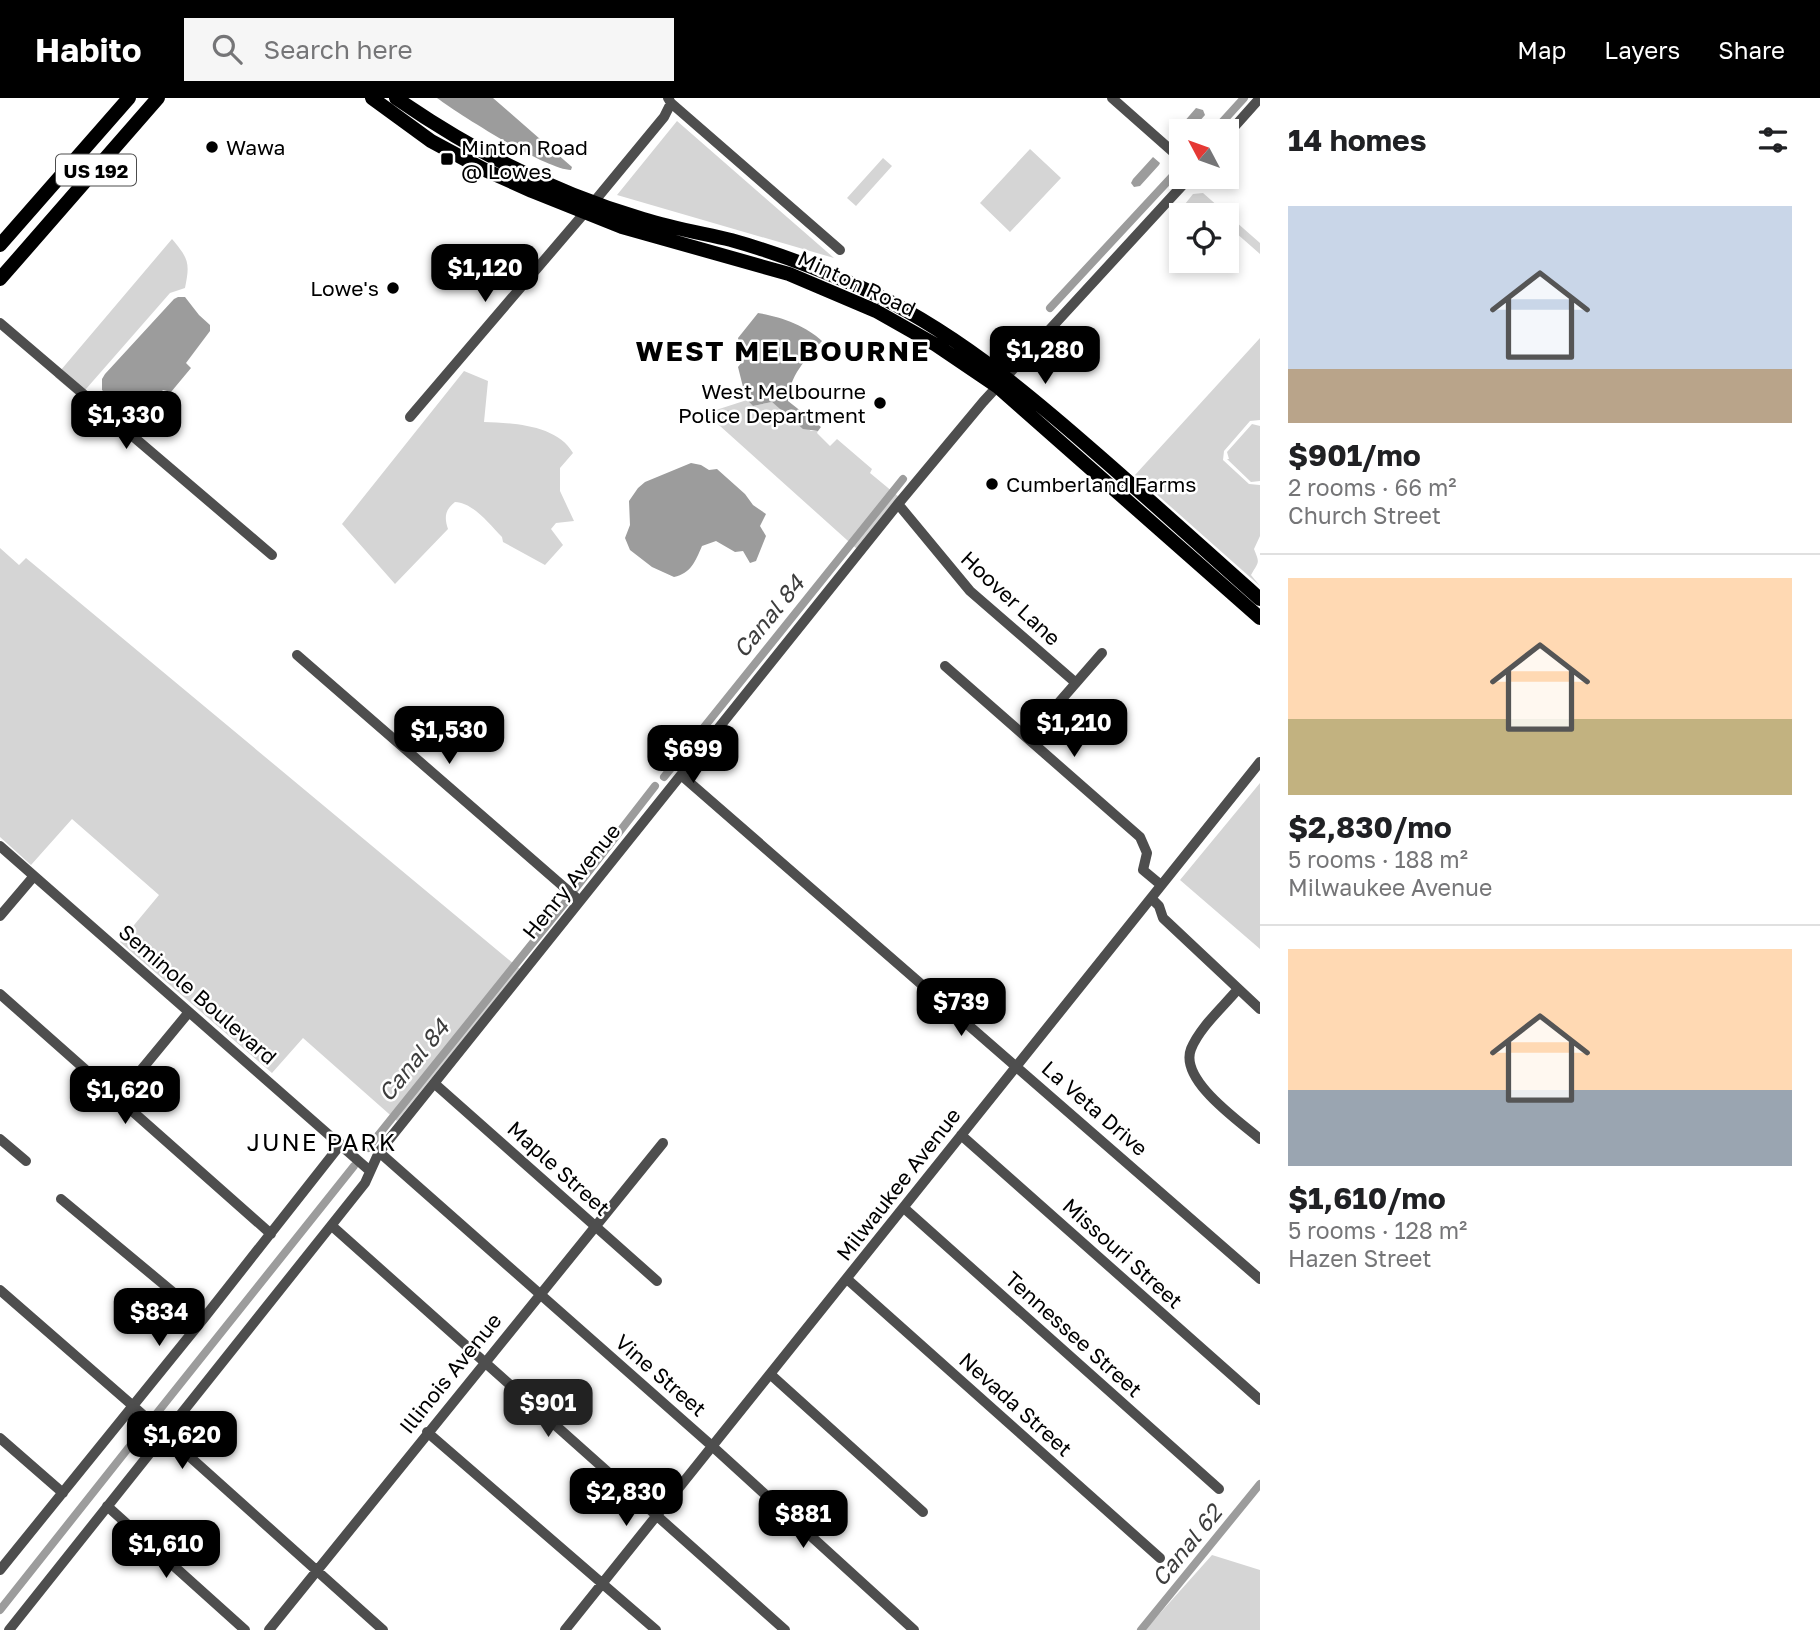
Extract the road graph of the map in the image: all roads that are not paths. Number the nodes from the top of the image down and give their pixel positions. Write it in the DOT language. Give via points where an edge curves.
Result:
graph roads {
  1 [pos="129,98"];
  2 [pos="159,98"];
  3 [pos="372,98"];
  4 [pos="396,98"];
  5 [pos="1111,98"];
  6 [pos="1260,98"];
  7 [pos="669,101"];
  8 [pos="1239,122"];
  9 [pos="107,123"];
  10 [pos="124,137"];
  11 [pos="1169,149"];
  12 [pos="104,160"];
  13 [pos="52,185"];
  14 [pos="1178,189"];
  15 [pos="33,207"];
  16 [pos="589,207"];
  17 [pos="57,214"];
  18 [pos="33,241"];
  19 [pos="0,245"];
  20 [pos="840,250"];
  21 [pos="783,257"];
  22 [pos="784,272"];
  23 [pos="0,279"];
  24 [pos="0,323"];
  25 [pos="1002,382"];
  26 [pos="410,417"];
  27 [pos="898,504"];
  28 [pos="272,555"];
  29 [pos="1260,599"];
  30 [pos="1260,618"];
  31 [pos="1102,653"];
  32 [pos="297,655"];
  33 [pos="944,666"];
  34 [pos="1076,683"];
  35 [pos="1048,715"];
  36 [pos="1260,762"];
  37 [pos="681,775"];
  38 [pos="0,846"];
  39 [pos="34,876"];
  40 [pos="1161,886"];
  41 [pos="1151,898"];
  42 [pos="580,901"];
  43 [pos="0,916"];
  44 [pos="1238,989"];
  45 [pos="0,994"];
  46 [pos="1260,1009"];
  47 [pos="189,1012"];
  48 [pos="1017,1066"];
  49 [pos="435,1084"];
  50 [pos="118,1098"];
  51 [pos="961,1135"];
  52 [pos="0,1139"];
  53 [pos="1260,1139"];
  54 [pos="663,1143"];
  55 [pos="341,1144"];
  56 [pos="379,1152"];
  57 [pos="26,1161"];
  58 [pos="370,1171"];
  59 [pos="61,1199"];
  60 [pos="904,1208"];
  61 [pos="332,1226"];
  62 [pos="596,1226"];
  63 [pos="271,1234"];
  64 [pos="847,1279"];
  65 [pos="1260,1279"];
  66 [pos="657,1281"];
  67 [pos="0,1290"];
  68 [pos="540,1293"];
  69 [pos="204,1318"];
  70 [pos="485,1362"];
  71 [pos="770,1374"];
  72 [pos="1260,1400"];
  73 [pos="132,1405"];
  74 [pos="427,1432"];
  75 [pos="165,1434"];
  76 [pos="0,1438"];
  77 [pos="712,1446"];
  78 [pos="1219,1489"];
  79 [pos="64,1493"];
  80 [pos="107,1506"];
  81 [pos="923,1512"];
  82 [pos="657,1514"];
  83 [pos="1160,1558"];
  84 [pos="0,1570"];
  85 [pos="317,1572"];
  86 [pos="603,1582"];
  87 [pos="9,1630"];
  88 [pos="245,1630"];
  89 [pos="269,1630"];
  90 [pos="383,1630"];
  91 [pos="565,1630"];
  92 [pos="656,1630"];
  93 [pos="785,1630"];
  94 [pos="914,1630"];
  1 -- 9 [label="main road, US 192"];
  1 -- 10 [label="main road" via="121,120"];
  2 -- 10 [label="main road, US 192"];
  3 -- 16 [label="main road, Minton Road" via="431,141 483,169"];
  4 -- 16 [label="main road, Minton Road"];
  5 -- 11 [label="street"];
  6 -- 8 [label="street"];
  7 -- 16 [label="street" via="664,117"];
  7 -- 20 [label="street"];
  9 -- 12 [label="main road" via="111,138"];
  9 -- 13 [label="main road, US 192"];
  10 -- 12 [label="main road, US 192"];
  12 -- 17 [label="main road, US 192"];
  13 -- 15 [label="main road, US 192"];
  13 -- 17 [label="main road" via="50,201"];
  14 -- 25 [label="street, Henry Avenue"];
  15 -- 18 [label="main road" via="37,223"];
  15 -- 19 [label="main road, US 192"];
  16 -- 21 [label="main road, Minton Road"];
  16 -- 22 [label="main road, Minton Road" via="622,228"];
  16 -- 26 [label="street"];
  17 -- 18 [label="main road, US 192"];
  18 -- 23 [label="main road, US 192"];
  21 -- 22 [label="main road"];
  21 -- 25 [label="main road, Minton Road" via="860,287 921,319 951,337"];
  22 -- 25 [label="main road, Minton Road" via="876,311"];
  24 -- 28 [label="street"];
  25 -- 27 [label="street, Henry Avenue"];
  25 -- 29 [label="main road, Minton Road"];
  25 -- 30 [label="main road, Minton Road"];
  27 -- 34 [label="street, Hoover Lane" via="970,591"];
  27 -- 37 [label="street, Henry Avenue"];
  31 -- 34 [label="street"];
  32 -- 42 [label="street"];
  33 -- 40 [label="street" via="1140,837 1147,853 1143,870"];
  34 -- 35 [label="street"];
  36 -- 40 [label="street, Milwaukee Avenue"];
  37 -- 42 [label="street, Henry Avenue"];
  37 -- 48 [label="street, La Veta Drive"];
  38 -- 39 [label="street, Seminole Boulevard"];
  39 -- 43 [label="street"];
  39 -- 47 [label="street, Seminole Boulevard"];
  40 -- 41 [label="street, Milwaukee Avenue"];
  41 -- 44 [label="street" via="1163,918"];
  41 -- 48 [label="street, Milwaukee Avenue"];
  42 -- 49 [label="street, Henry Avenue"];
  44 -- 46 [label="street"];
  44 -- 53 [label="street" via="1191,1050 1189,1065 1197,1083"];
  45 -- 50 [label="street"];
  47 -- 50 [label="street"];
  47 -- 55 [label="street, Seminole Boulevard"];
  48 -- 51 [label="street, Milwaukee Avenue"];
  48 -- 65 [label="street, La Veta Drive"];
  49 -- 56 [label="street, Henry Avenue"];
  49 -- 62 [label="street, Maple Street"];
  50 -- 63 [label="street"];
  51 -- 60 [label="street, Milwaukee Avenue"];
  51 -- 72 [label="street, Missouri Street"];
  52 -- 57 [label="street"];
  54 -- 62 [label="street, Illinois Avenue"];
  55 -- 58 [label="street, Seminole Boulevard"];
  55 -- 63 [label="street"];
  56 -- 58 [label="street, Henry Avenue"];
  56 -- 68 [label="street, Vine Street"];
  58 -- 61 [label="street, Henry Avenue"];
  59 -- 69 [label="street"];
  60 -- 64 [label="street, Milwaukee Avenue"];
  60 -- 78 [label="street, Tennessee Street"];
  61 -- 70 [label="street"];
  61 -- 75 [label="street, Henry Avenue"];
  62 -- 66 [label="street, Maple Street"];
  62 -- 68 [label="street, Illinois Avenue"];
  63 -- 69 [label="street"];
  64 -- 71 [label="street, Milwaukee Avenue"];
  64 -- 83 [label="street, Nevada Street"];
  67 -- 73 [label="street"];
  68 -- 70 [label="street, Illinois Avenue"];
  68 -- 77 [label="street, Vine Street"];
  69 -- 73 [label="street"];
  70 -- 74 [label="street, Illinois Avenue"];
  70 -- 82 [label="street"];
  71 -- 77 [label="street, Milwaukee Avenue"];
  71 -- 81 [label="street"];
  73 -- 75 [label="street"];
  73 -- 79 [label="street"];
  74 -- 85 [label="street, Illinois Avenue"];
  74 -- 86 [label="street"];
  75 -- 80 [label="street, Henry Avenue"];
  75 -- 85 [label="street"];
  76 -- 79 [label="street"];
  77 -- 82 [label="street, Milwaukee Avenue"];
  77 -- 94 [label="street, Vine Street"];
  79 -- 84 [label="street"];
  80 -- 87 [label="street, Henry Avenue"];
  80 -- 88 [label="street"];
  82 -- 86 [label="street, Milwaukee Avenue"];
  82 -- 93 [label="street"];
  85 -- 89 [label="street, Illinois Avenue"];
  85 -- 90 [label="street"];
  86 -- 91 [label="street, Milwaukee Avenue"];
  86 -- 92 [label="street"];
}
